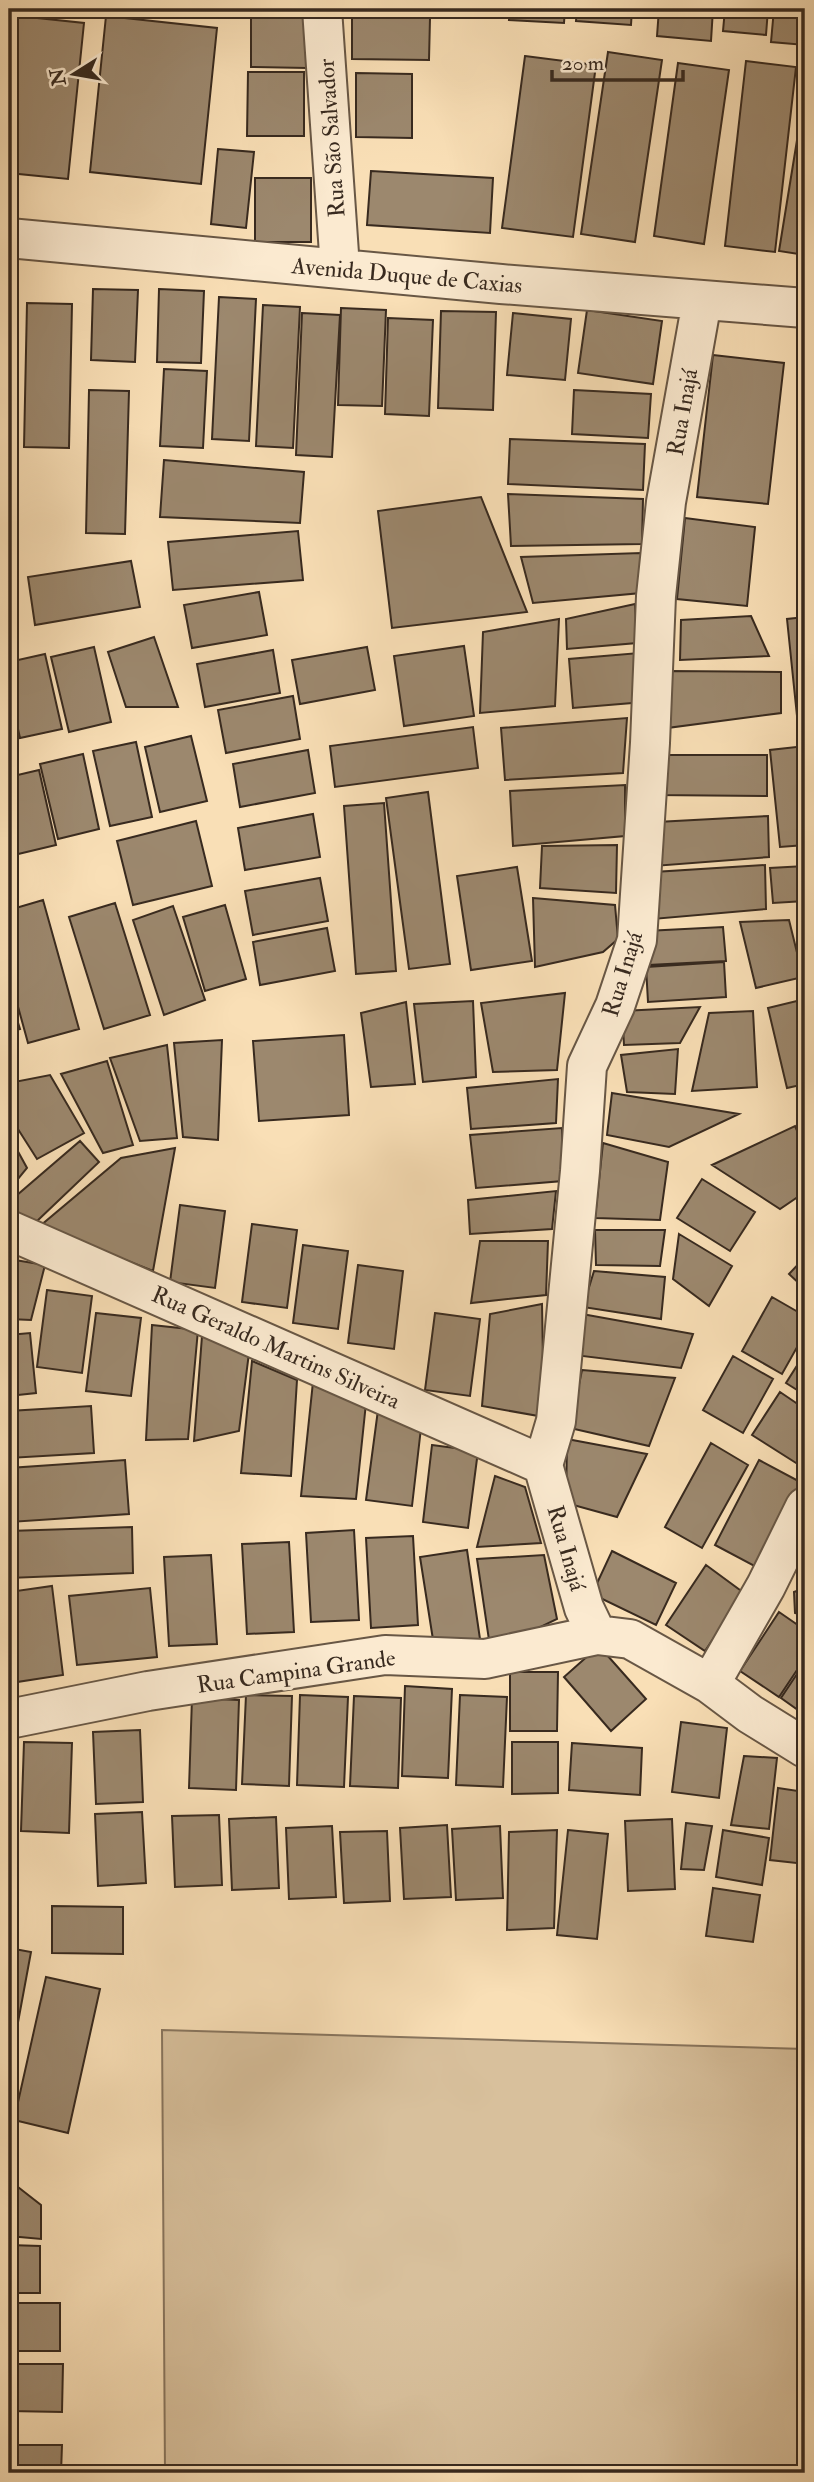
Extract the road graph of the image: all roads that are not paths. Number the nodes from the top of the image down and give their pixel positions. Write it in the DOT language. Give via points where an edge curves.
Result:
graph roads {
  1 [pos="322,9"];
  2 [pos="9,238"];
  3 [pos="340,268"];
  4 [pos="702,301"];
  5 [pos="805,308"];
  6 [pos="9,1230"];
  7 [pos="543,1465"];
  8 [pos="805,1507"];
  9 [pos="597,1635"];
  10 [pos="710,1684"];
  11 [pos="9,1719"];
  12 [pos="805,1748"];
  1 -- 3 [label="street, Rua São Salvador"];
  2 -- 3 [label="street, Avenida Duque de Caxias"];
  3 -- 4 [label="street, Avenida Duque de Caxias"];
  4 -- 5 [label="street, Avenida Duque de Caxias"];
  4 -- 7 [label="street, Rua Inajá" via="666,502 654,616 637,940 615,1006 587,1066 556,1420"];
  6 -- 7 [label="street, Rua Geraldo Martins Silveira"];
  7 -- 9 [label="street, Rua Inajá" via="588,1622"];
  8 -- 10 [label="street"];
  9 -- 10 [label="street, Rua Campina Grande" via="630,1639"];
  9 -- 11 [label="street, Rua Campina Grande" via="485,1659 385,1655 148,1691"];
  10 -- 12 [label="street, Rua Campina Grande"];
}
